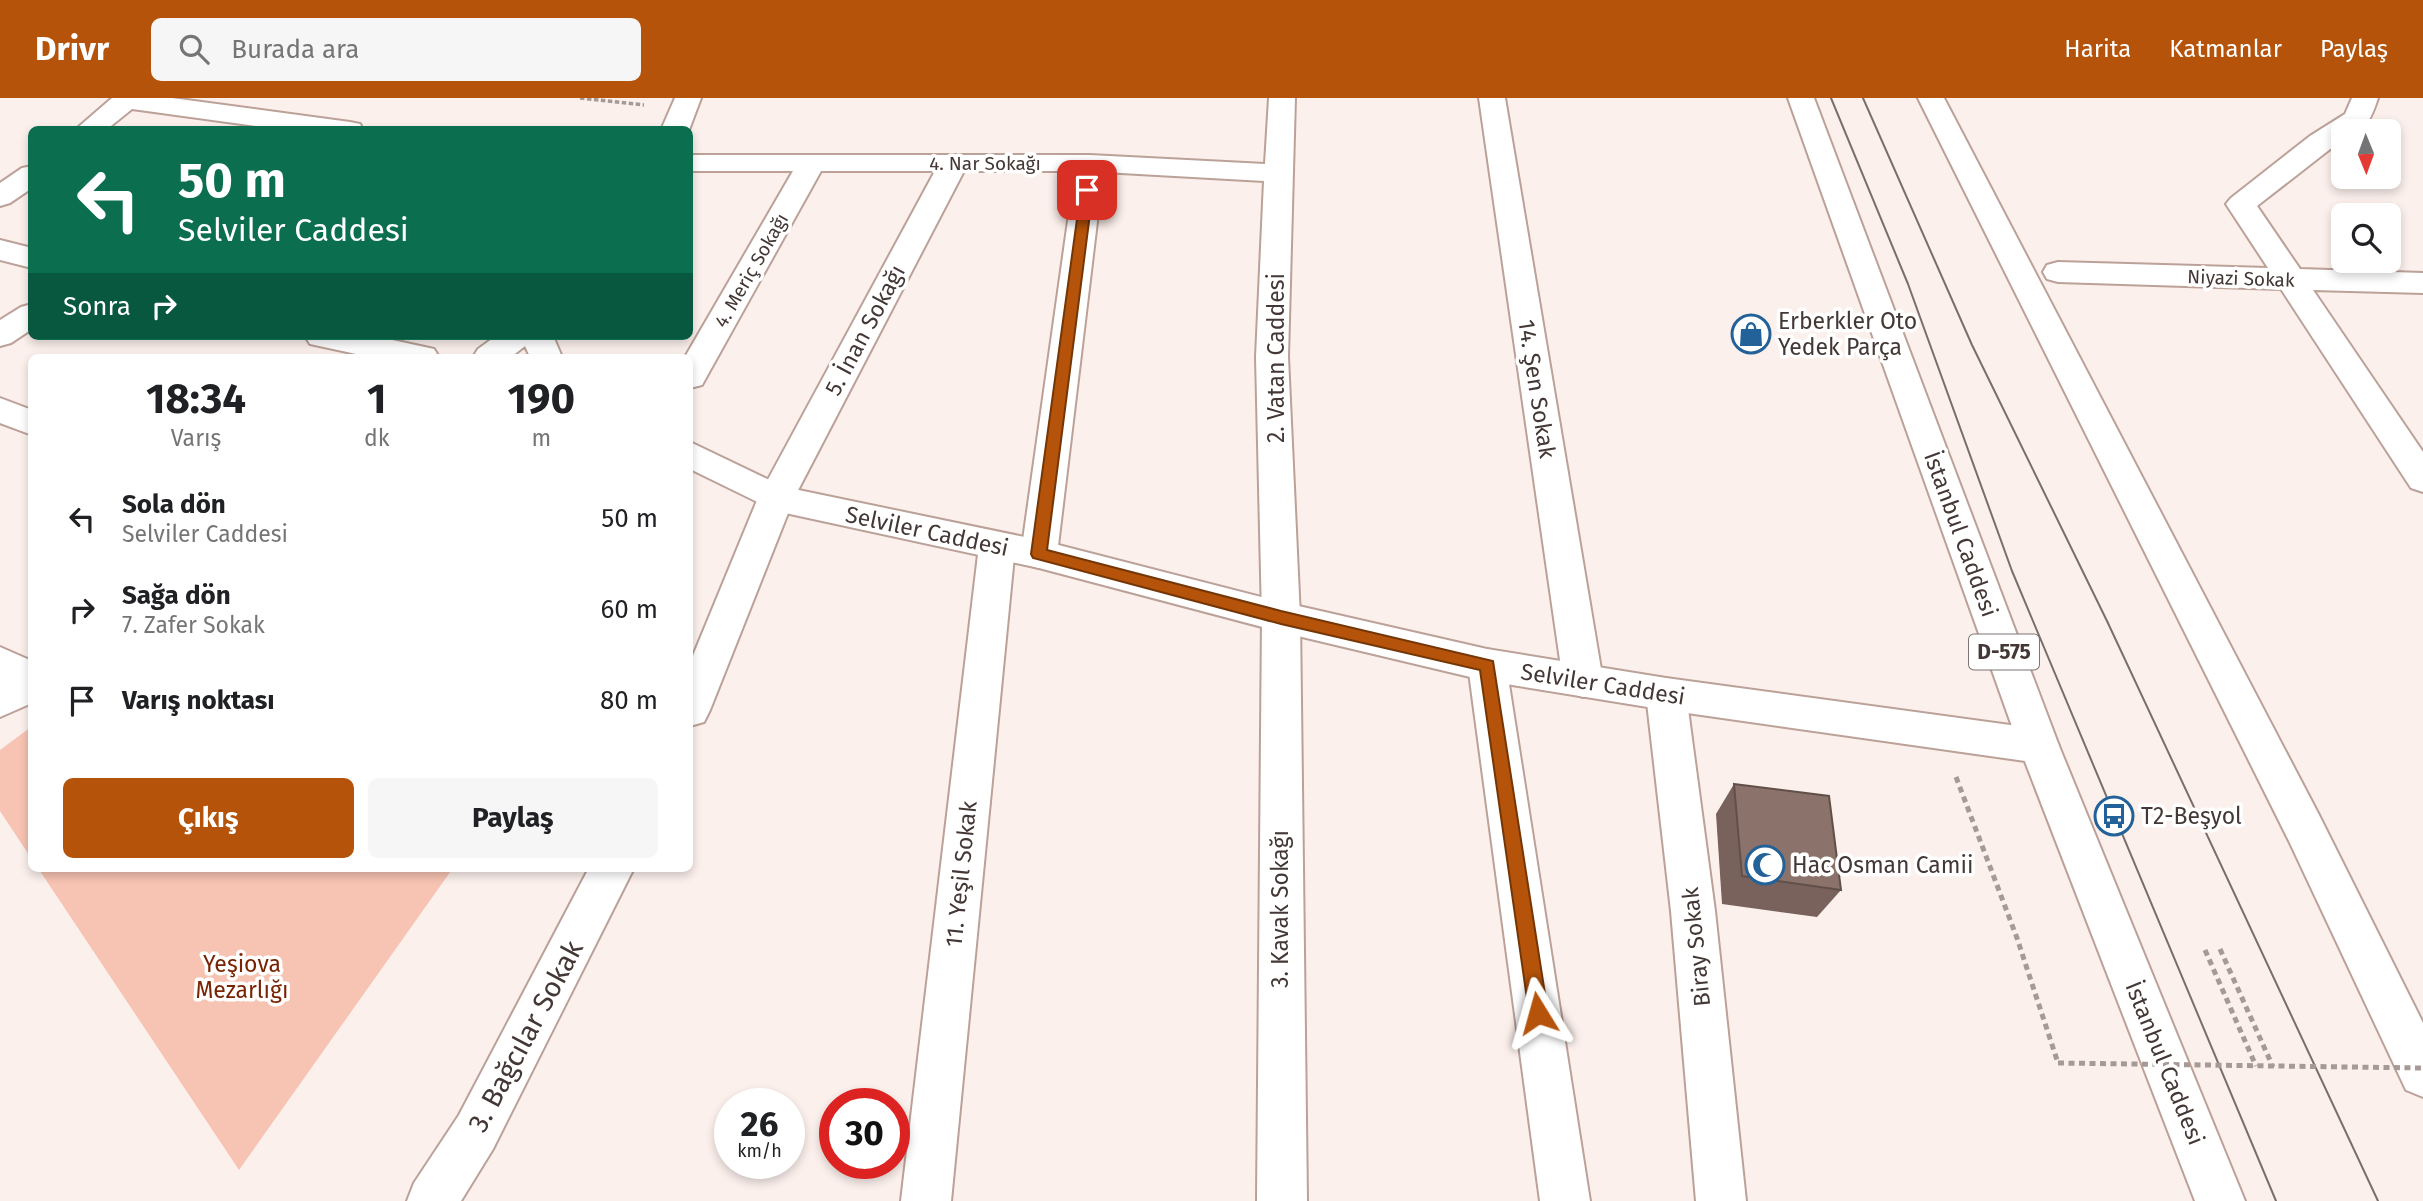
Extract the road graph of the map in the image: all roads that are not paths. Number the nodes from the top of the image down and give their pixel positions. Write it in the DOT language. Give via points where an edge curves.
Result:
graph roads {
  1 [pos="1282,98"];
  2 [pos="1492,98"];
  3 [pos="1801,98"];
  4 [pos="1931,98"];
  5 [pos="2365,98"];
  6 [pos="93,126"];
  7 [pos="320,126"];
  8 [pos="693,163"];
  9 [pos="813,163"];
  10 [pos="954,163"];
  11 [pos="1090,163"];
  12 [pos="1279,173"];
  13 [pos="28,177"];
  14 [pos="0,197"];
  15 [pos="0,250"];
  16 [pos="28,257"];
  17 [pos="2059,272"];
  18 [pos="2290,279"];
  19 [pos="2423,283"];
  20 [pos="28,317"];
  21 [pos="0,335"];
  22 [pos="340,340"];
  23 [pos="512,340"];
  24 [pos="408,354"];
  25 [pos="493,354"];
  26 [pos="693,372"];
  27 [pos="0,410"];
  28 [pos="28,421"];
  29 [pos="693,456"];
  30 [pos="2423,479"];
  31 [pos="776,498"];
  32 [pos="997,547"];
  33 [pos="1039,554"];
  34 [pos="1281,617"];
  35 [pos="0,663"];
  36 [pos="1487,665"];
  37 [pos="28,679"];
  38 [pos="1583,681"];
  39 [pos="28,684"];
  40 [pos="1666,694"];
  41 [pos="0,701"];
  42 [pos="693,703"];
  43 [pos="2039,746"];
  44 [pos="610,872"];
  45 [pos="2423,1071"];
  46 [pos="432,1201"];
  47 [pos="926,1201"];
  48 [pos="1282,1201"];
  49 [pos="1565,1201"];
  50 [pos="1721,1201"];
  51 [pos="2220,1201"];
  1 -- 12 [label="main road, 2. Vatan Caddesi"];
  2 -- 38 [label="main road, 14. Şen Sokak"];
  3 -- 43 [label="main road, İstanbul Caddesi / D-575"];
  4 -- 45 [label="main road"];
  5 -- 18 [label="main road" via="2357,118 2241,204"];
  6 -- 7 [label="main road" via="126,100"];
  8 -- 9 [label="main road, 4. Nar Sokağı"];
  9 -- 10 [label="main road, 4. Nar Sokağı"];
  9 -- 26 [label="main road, 4. Meriç Sokağı"];
  10 -- 11 [label="main road, 4. Nar Sokağı"];
  10 -- 31 [label="main road, 5. İnan Sokağı"];
  11 -- 12 [label="main road, 4. Nar Sokağı"];
  11 -- 33 [label="main road"];
  12 -- 34 [label="main road, 2. Vatan Caddesi" via="1272,358"];
  13 -- 14 [label="main road"];
  15 -- 16 [label="main road"];
  17 -- 18 [label="main road, Niyazi Sokak"];
  18 -- 19 [label="main road, Niyazi Sokak"];
  18 -- 30 [label="main road"];
  20 -- 21 [label="main road"];
  22 -- 24 [label="main road"];
  23 -- 25 [label="main road"];
  27 -- 28 [label="main road"];
  29 -- 31 [label="main road, Selviler Caddesi"];
  31 -- 32 [label="main road, Selviler Caddesi"];
  31 -- 42 [label="main road"];
  32 -- 33 [label="main road, Selviler Caddesi"];
  32 -- 47 [label="main road, 11. Yeşil Sokak"];
  33 -- 34 [label="main road, Selviler Caddesi"];
  34 -- 36 [label="main road, Selviler Caddesi"];
  34 -- 48 [label="main road, 3. Kavak Sokağı"];
  35 -- 37 [label="main road"];
  36 -- 38 [label="main road, Selviler Caddesi"];
  36 -- 49 [label="main road"];
  38 -- 40 [label="main road, Selviler Caddesi"];
  39 -- 41 [label="main road"];
  40 -- 43 [label="main road, Selviler Caddesi"];
  40 -- 50 [label="main road, Biray Sokak"];
  43 -- 51 [label="main road, İstanbul Caddesi / D-575"];
  44 -- 46 [label="main road, 3. Bağcılar Sokak" via="476,1132"];
}
